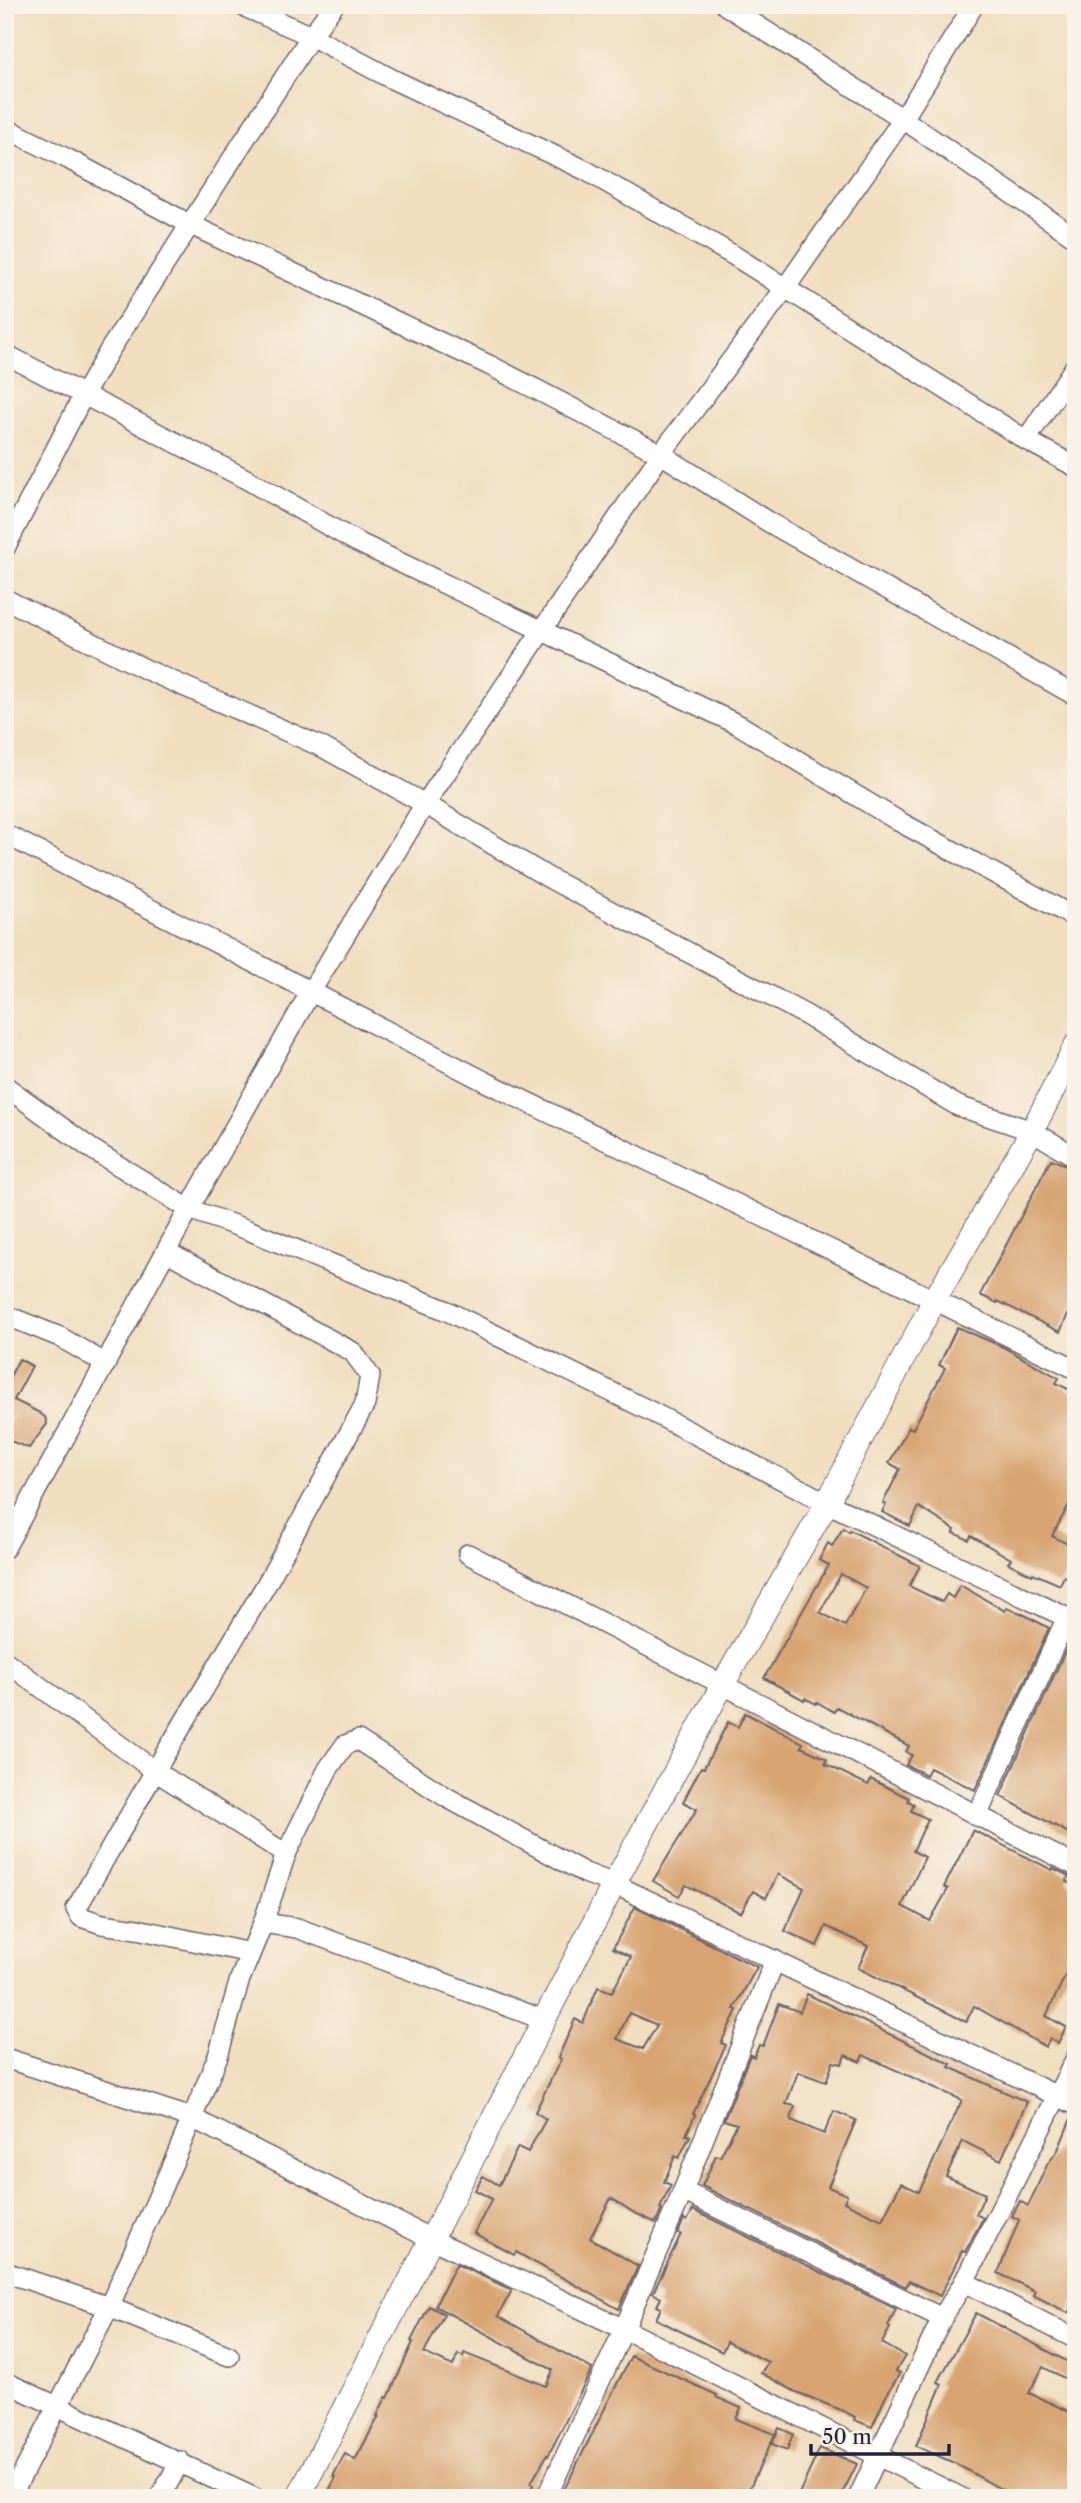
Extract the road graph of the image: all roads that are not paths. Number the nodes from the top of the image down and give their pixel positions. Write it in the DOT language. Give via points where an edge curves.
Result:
graph roads {
  1 [pos="240,5"];
  2 [pos="334,5"];
  3 [pos="725,5"];
  4 [pos="974,5"];
  5 [pos="311,36"];
  6 [pos="903,119"];
  7 [pos="5,128"];
  8 [pos="191,225"];
  9 [pos="1076,238"];
  10 [pos="786,287"];
  11 [pos="5,354"];
  12 [pos="1076,365"];
  13 [pos="83,396"];
  14 [pos="1026,440"];
  15 [pos="661,454"];
  16 [pos="1076,467"];
  17 [pos="5,548"];
  18 [pos="5,599"];
  19 [pos="544,630"];
  20 [pos="1076,696"];
  21 [pos="425,804"];
  22 [pos="5,834"];
  23 [pos="1076,918"];
  24 [pos="311,992"];
  25 [pos="1076,1045"];
  26 [pos="5,1086"];
  27 [pos="1032,1131"];
  28 [pos="1076,1157"];
  29 [pos="189,1209"];
  30 [pos="167,1252"];
  31 [pos="935,1299"];
  32 [pos="5,1315"];
  33 [pos="106,1364"];
  34 [pos="1076,1369"];
  35 [pos="827,1503"];
  36 [pos="5,1548"];
  37 [pos="468,1554"];
  38 [pos="1071,1619"];
  39 [pos="5,1661"];
  40 [pos="723,1684"];
  41 [pos="155,1770"];
  42 [pos="977,1816"];
  43 [pos="286,1854"];
  44 [pos="1076,1866"];
  45 [pos="614,1884"];
  46 [pos="263,1923"];
  47 [pos="250,1953"];
  48 [pos="775,1960"];
  49 [pos="544,2020"];
  50 [pos="5,2058"];
  51 [pos="1076,2058"];
  52 [pos="1058,2095"];
  53 [pos="1076,2105"];
  54 [pos="192,2118"];
  55 [pos="683,2191"];
  56 [pos="431,2239"];
  57 [pos="5,2272"];
  58 [pos="964,2282"];
  59 [pos="109,2307"];
  60 [pos="942,2318"];
  61 [pos="624,2329"];
  62 [pos="1076,2339"];
  63 [pos="229,2356"];
  64 [pos="5,2382"];
  65 [pos="58,2406"];
  66 [pos="878,2457"];
  67 [pos="180,2461"];
  68 [pos="10,2498"];
  69 [pos="160,2498"];
  70 [pos="255,2498"];
  71 [pos="298,2498"];
  72 [pos="546,2498"];
  73 [pos="858,2498"];
  74 [pos="962,2498"];
  1 -- 5 [label="street"];
  2 -- 5 [label="street"];
  3 -- 6 [label="street"];
  4 -- 6 [label="street"];
  5 -- 8 [label="street"];
  5 -- 10 [label="street" via="585,170"];
  6 -- 9 [label="street"];
  6 -- 10 [label="street"];
  7 -- 8 [label="street"];
  8 -- 13 [label="street"];
  8 -- 15 [label="street" via="489,365"];
  10 -- 14 [label="street"];
  10 -- 15 [label="street"];
  11 -- 13 [label="street"];
  12 -- 14 [label="street"];
  13 -- 17 [label="street"];
  13 -- 19 [label="street" via="355,541"];
  14 -- 16 [label="street"];
  15 -- 19 [label="street"];
  15 -- 20 [label="street" via="770,523"];
  18 -- 21 [label="street" via="147,670 322,747"];
  19 -- 21 [label="street"];
  19 -- 23 [label="street" via="739,725 900,822"];
  21 -- 24 [label="street"];
  21 -- 27 [label="street" via="549,878 804,1014 958,1106"];
  22 -- 24 [label="street"];
  24 -- 29 [label="street"];
  24 -- 31 [label="street" via="525,1102"];
  25 -- 27 [label="street"];
  26 -- 29 [label="street" via="90,1148"];
  27 -- 28 [label="street"];
  27 -- 31 [label="street"];
  29 -- 30 [label="street"];
  29 -- 35 [label="street" via="445,1310"];
  30 -- 33 [label="street"];
  30 -- 41 [label="street" via="354,1352 370,1376 365,1404 266,1585"];
  31 -- 34 [label="street"];
  31 -- 35 [label="street"];
  32 -- 33 [label="street" via="60,1337"];
  33 -- 36 [label="street"];
  35 -- 38 [label="street"];
  35 -- 40 [label="street"];
  37 -- 40 [label="street"];
  38 -- 42 [label="street"];
  39 -- 41 [label="street"];
  40 -- 42 [label="street"];
  40 -- 45 [label="street"];
  41 -- 43 [label="street"];
  41 -- 47 [label="street" via="76,1909 81,1917 102,1924"];
  42 -- 44 [label="street"];
  43 -- 45 [label="street" via="328,1769 345,1745 358,1740 446,1797 585,1873"];
  43 -- 46 [label="street"];
  45 -- 48 [label="street"];
  45 -- 49 [label="street"];
  46 -- 47 [label="street"];
  46 -- 49 [label="street" via="297,1928"];
  47 -- 54 [label="street" via="218,2056"];
  48 -- 52 [label="street"];
  48 -- 55 [label="street"];
  49 -- 56 [label="street"];
  50 -- 54 [label="street"];
  51 -- 52 [label="street"];
  52 -- 53 [label="street"];
  52 -- 58 [label="street"];
  54 -- 56 [label="street"];
  54 -- 59 [label="street"];
  55 -- 60 [label="street"];
  55 -- 61 [label="street"];
  56 -- 61 [label="street"];
  56 -- 71 [label="street"];
  57 -- 59 [label="street"];
  58 -- 60 [label="street"];
  58 -- 62 [label="street"];
  59 -- 63 [label="street"];
  59 -- 65 [label="street"];
  60 -- 66 [label="street"];
  61 -- 66 [label="street"];
  61 -- 72 [label="street"];
  64 -- 65 [label="street"];
  65 -- 67 [label="street"];
  65 -- 68 [label="street"];
  66 -- 73 [label="street"];
  66 -- 74 [label="street"];
  67 -- 69 [label="street"];
  67 -- 70 [label="street"];
}
